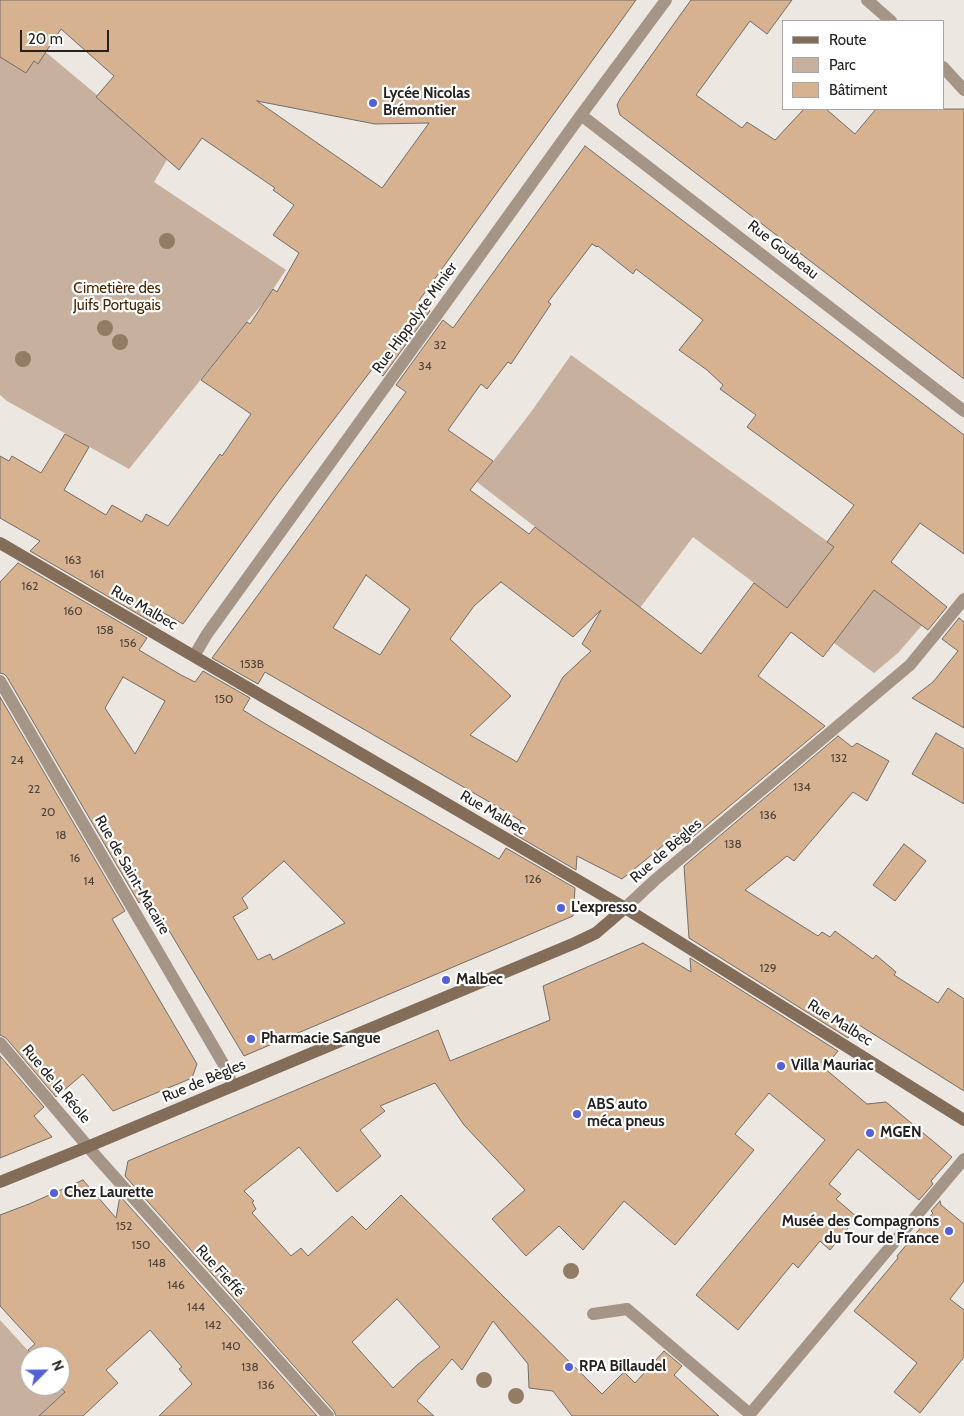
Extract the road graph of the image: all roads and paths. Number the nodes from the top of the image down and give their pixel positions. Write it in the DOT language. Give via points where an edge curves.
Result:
graph roads {
  1 [pos="666,0"];
  2 [pos="867,0"];
  3 [pos="890,20"];
  4 [pos="944,68"];
  5 [pos="964,90"];
  6 [pos="581,115"];
  7 [pos="964,410"];
  8 [pos="0,543"];
  9 [pos="964,599"];
  10 [pos="194,656"];
  11 [pos="0,681"];
  12 [pos="625,908"];
  13 [pos="0,1043"];
  14 [pos="233,1086"];
  15 [pos="964,1120"];
  16 [pos="87,1147"];
  17 [pos="964,1159"];
  18 [pos="0,1182"];
  19 [pos="593,1314"];
  20 [pos="328,1416"];
  1 -- 6 [label="street, Rue Hippolyte Minier"];
  2 -- 3 [label="street"];
  4 -- 5 [label="street"];
  6 -- 7 [label="street, Rue Goubeau"];
  6 -- 10 [label="street, Rue Hippolyte Minier"];
  8 -- 10 [label="street, Rue Malbec"];
  9 -- 12 [label="street, Rue de Bègles" via="910,665"];
  10 -- 12 [label="street, Rue Malbec"];
  11 -- 14 [label="street, Rue de Saint-Macaire" via="224,1065"];
  12 -- 14 [label="street, Rue de Bègles" via="596,933 575,943"];
  12 -- 15 [label="street, Rue Malbec"];
  13 -- 16 [label="street, Rue de la Réole"];
  14 -- 16 [label="street, Rue de Bègles"];
  16 -- 18 [label="street, Rue de Bègles"];
  16 -- 20 [label="street, Rue Fieffé"];
  17 -- 19 [label="street" via="750,1414 627,1309"];
}
